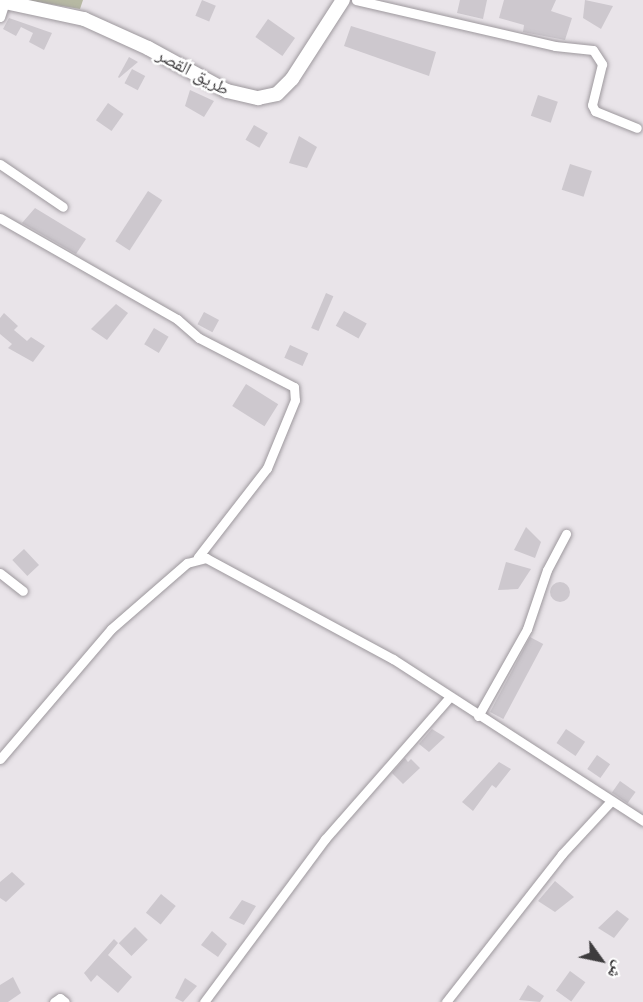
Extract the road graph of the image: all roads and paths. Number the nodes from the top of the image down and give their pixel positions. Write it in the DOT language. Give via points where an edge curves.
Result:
graph roads {
  1 [pos="343,0"];
  2 [pos="356,0"];
  3 [pos="3,2"];
  4 [pos="0,17"];
  5 [pos="637,128"];
  6 [pos="0,164"];
  7 [pos="63,207"];
  8 [pos="0,218"];
  9 [pos="566,534"];
  10 [pos="198,557"];
  11 [pos="0,573"];
  12 [pos="23,591"];
  13 [pos="449,698"];
  14 [pos="478,716"];
  15 [pos="0,759"];
  16 [pos="611,801"];
  17 [pos="643,821"];
  18 [pos="54,1002"];
  19 [pos="65,1002"];
  20 [pos="204,1002"];
  21 [pos="446,1002"];
  1 -- 3 [label="street, طريق القصر" via="292,79 277,94 258,98 227,91 84,19"];
  2 -- 5 [label="street" via="555,46 593,50 602,64 592,105 595,111"];
  3 -- 4 [label="street"];
  6 -- 7 [label="street"];
  8 -- 10 [label="street" via="177,319 199,338 294,387 295,400 267,468"];
  9 -- 14 [label="street" via="547,570 526,629"];
  10 -- 13 [label="street" via="220,564 393,659"];
  10 -- 15 [label="street" via="111,629"];
  11 -- 12 [label="street"];
  13 -- 14 [label="street"];
  13 -- 20 [label="street" via="325,839"];
  14 -- 16 [label="street"];
  16 -- 17 [label="street"];
  16 -- 21 [label="street" via="562,854"];
  18 -- 19 [label="street" via="60,998"];
}
